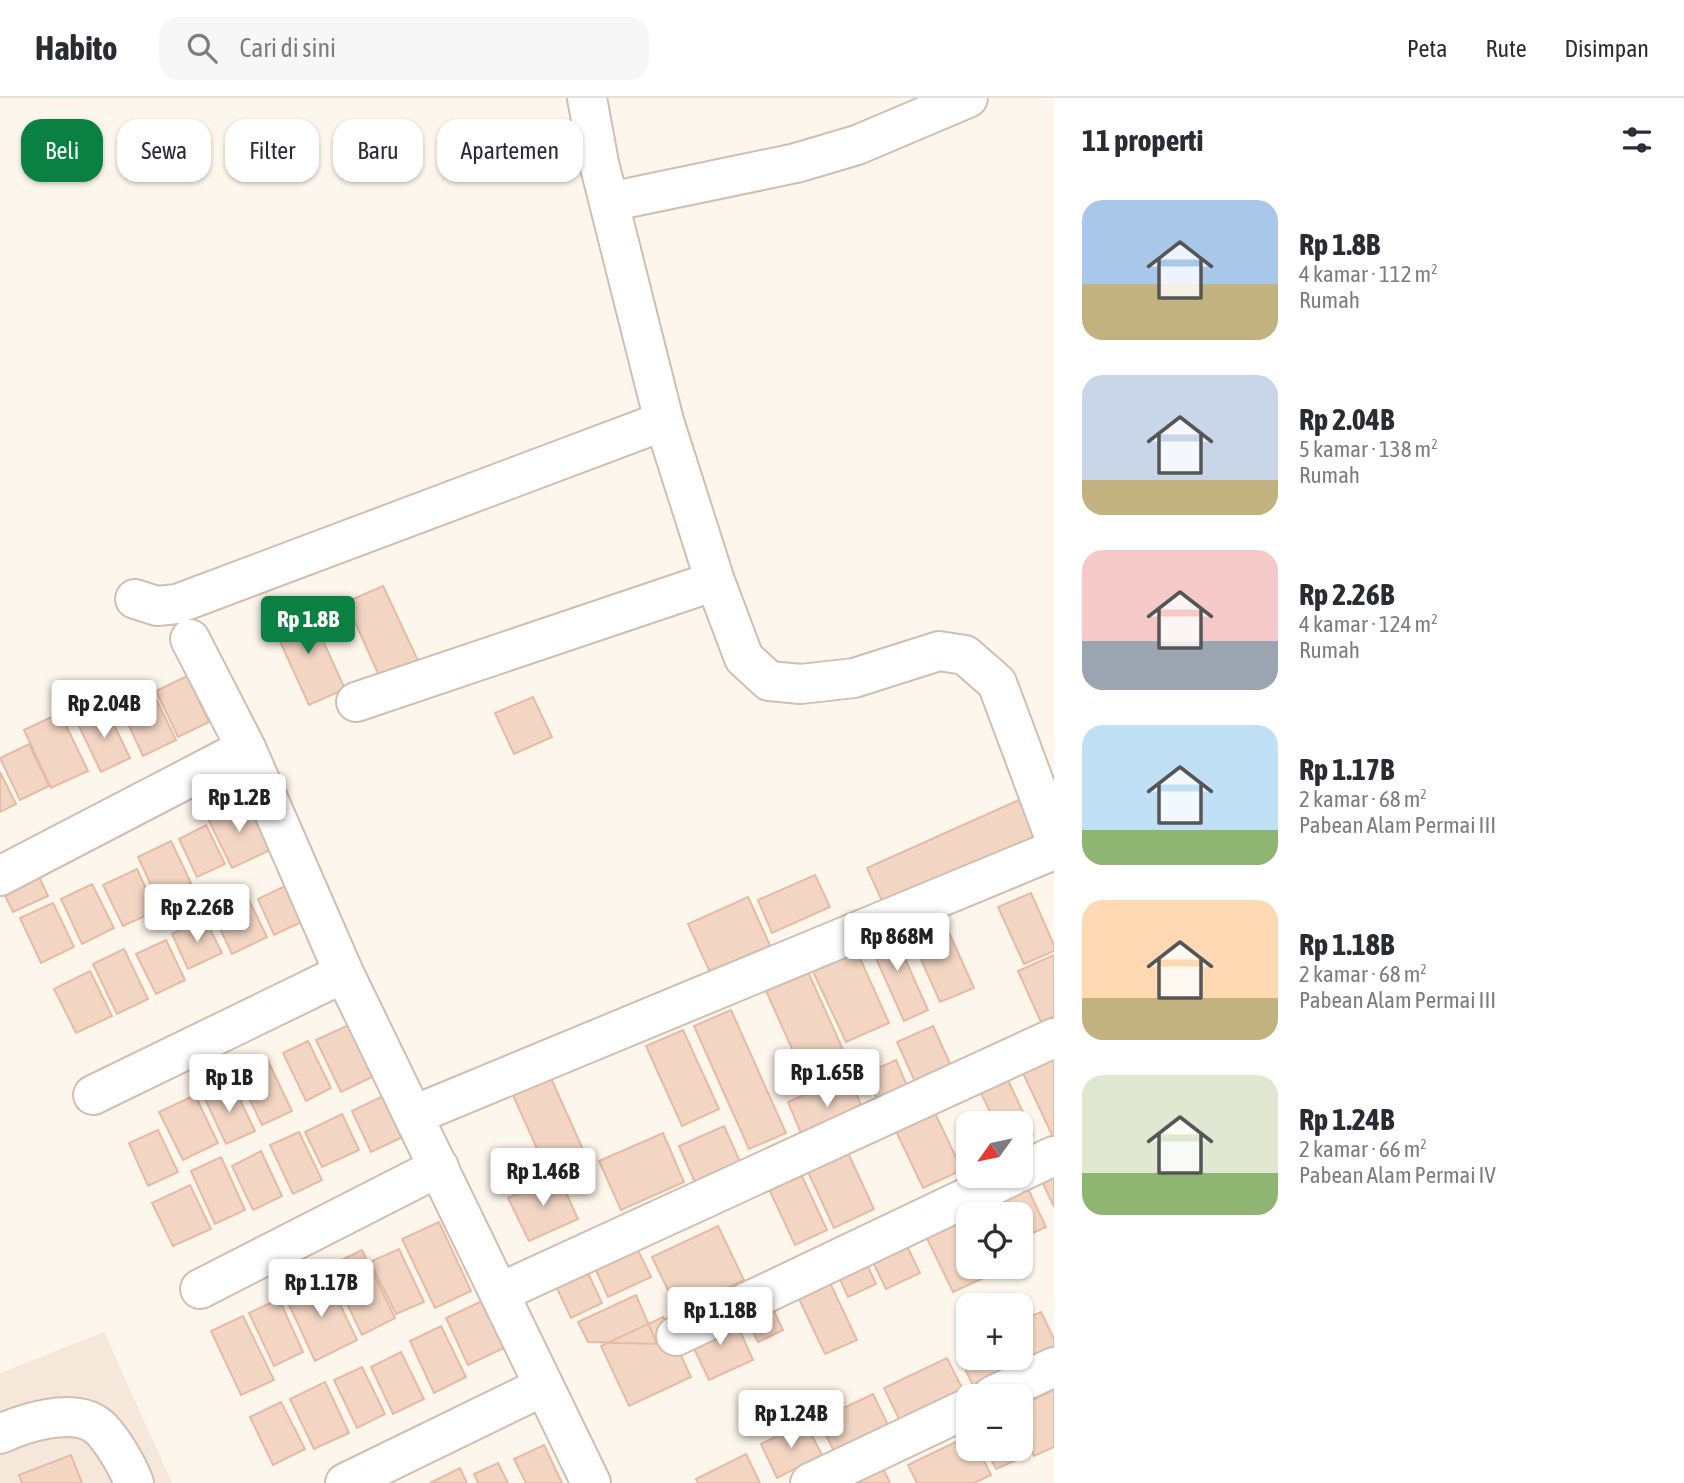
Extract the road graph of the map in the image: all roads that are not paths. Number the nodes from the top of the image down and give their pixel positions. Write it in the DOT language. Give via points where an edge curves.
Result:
graph roads {
  1 [pos="587,98"];
  2 [pos="968,98"];
  3 [pos="609,202"];
  4 [pos="664,421"];
  5 [pos="715,581"];
  6 [pos="135,599"];
  7 [pos="190,639"];
  8 [pos="356,702"];
  9 [pos="246,748"];
  10 [pos="1054,836"];
  11 [pos="1054,850"];
  12 [pos="0,876"];
  13 [pos="344,973"];
  14 [pos="1054,1038"];
  15 [pos="93,1096"];
  16 [pos="414,1115"];
  17 [pos="1054,1156"];
  18 [pos="1033,1166"];
  19 [pos="439,1167"];
  20 [pos="987,1188"];
  21 [pos="200,1289"];
  22 [pos="499,1293"];
  23 [pos="676,1336"];
  24 [pos="1054,1367"];
  25 [pos="1018,1384"];
  26 [pos="544,1386"];
  27 [pos="956,1414"];
  28 [pos="0,1434"];
  29 [pos="134,1483"];
  30 [pos="345,1483"];
  31 [pos="591,1483"];
  32 [pos="810,1483"];
  1 -- 3 [label="street"];
  2 -- 3 [label="street" via="881,136 808,160"];
  3 -- 4 [label="street"];
  4 -- 5 [label="street"];
  4 -- 6 [label="street" via="177,604 156,606"];
  5 -- 8 [label="street"];
  5 -- 10 [label="street" via="744,658 769,681 801,684 854,678 939,651 965,655 997,683"];
  7 -- 9 [label="street"];
  9 -- 12 [label="street"];
  9 -- 13 [label="street"];
  11 -- 16 [label="street"];
  13 -- 15 [label="street"];
  13 -- 16 [label="street"];
  14 -- 22 [label="street"];
  16 -- 19 [label="street"];
  17 -- 18 [label="street"];
  19 -- 21 [label="street"];
  19 -- 22 [label="street"];
  20 -- 23 [label="street"];
  22 -- 26 [label="street"];
  24 -- 25 [label="street"];
  26 -- 30 [label="street"];
  26 -- 31 [label="street"];
  27 -- 32 [label="street"];
  28 -- 29 [label="street" via="66,1416 95,1424 125,1461"];
}
